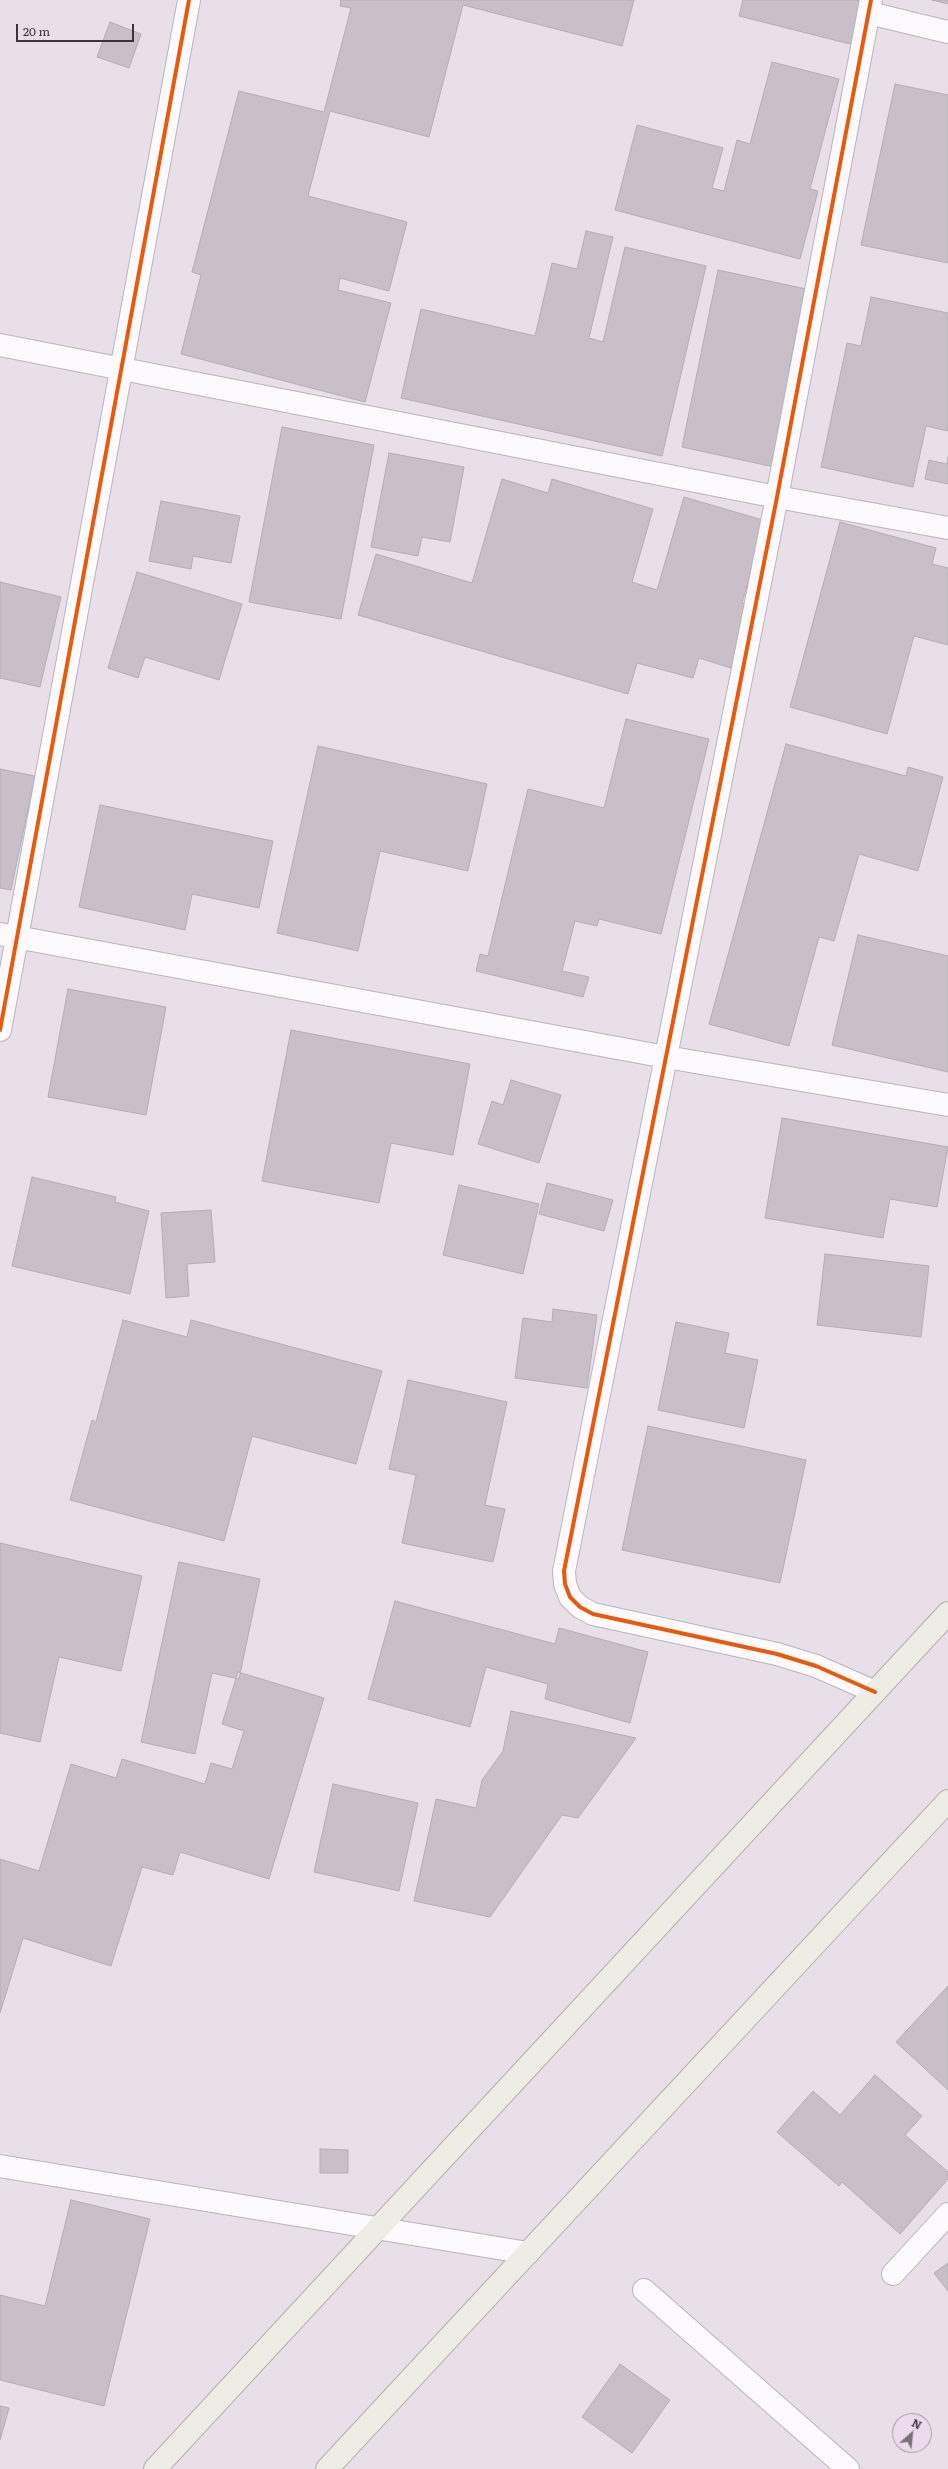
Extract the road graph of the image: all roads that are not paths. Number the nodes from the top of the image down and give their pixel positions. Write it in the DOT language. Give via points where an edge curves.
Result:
graph roads {
  1 [pos="189,0"];
  2 [pos="870,6"];
  3 [pos="948,32"];
  4 [pos="0,345"];
  5 [pos="121,368"];
  6 [pos="777,498"];
  7 [pos="948,528"];
  8 [pos="8,936"];
  9 [pos="0,1030"];
  10 [pos="666,1057"];
  11 [pos="948,1105"];
  12 [pos="948,1613"];
  13 [pos="875,1692"];
  14 [pos="948,1801"];
  15 [pos="0,2166"];
  16 [pos="948,2214"];
  17 [pos="379,2228"];
  18 [pos="528,2253"];
  19 [pos="893,2274"];
  20 [pos="644,2290"];
  21 [pos="155,2469"];
  22 [pos="327,2469"];
  23 [pos="848,2469"];
  1 -- 5 [label="street"];
  2 -- 3 [label="street"];
  2 -- 6 [label="street"];
  4 -- 5 [label="street"];
  5 -- 6 [label="street"];
  5 -- 8 [label="street"];
  6 -- 7 [label="street"];
  6 -- 10 [label="street"];
  8 -- 9 [label="street"];
  8 -- 10 [label="street"];
  10 -- 11 [label="street"];
  10 -- 13 [label="street" via="564,1571 565,1584 570,1597 580,1608 593,1614 777,1654 816,1666"];
  12 -- 13 [label="main road"];
  13 -- 17 [label="main road"];
  14 -- 18 [label="main road"];
  15 -- 17 [label="street"];
  16 -- 19 [label="street"];
  17 -- 18 [label="street"];
  17 -- 21 [label="main road"];
  18 -- 22 [label="main road"];
  20 -- 23 [label="street"];
}
